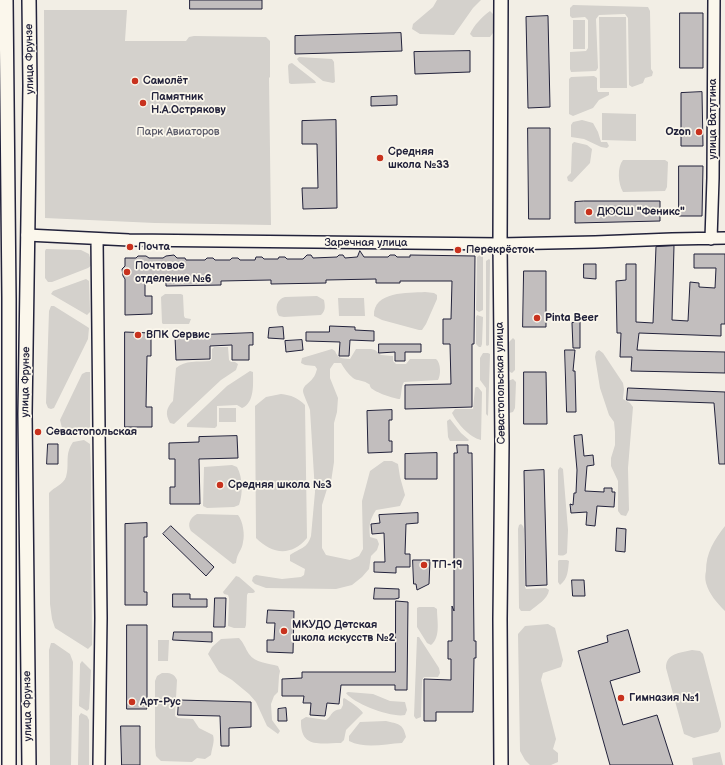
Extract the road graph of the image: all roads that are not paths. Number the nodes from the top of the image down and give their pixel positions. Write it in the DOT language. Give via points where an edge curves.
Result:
graph roads {
  1 [pos="6,0"];
  2 [pos="29,0"];
  3 [pos="501,0"];
  4 [pos="714,0"];
  5 [pos="4,86"];
  6 [pos="30,86"];
  7 [pos="8,234"];
  8 [pos="27,235"];
  9 [pos="711,238"];
  10 [pos="725,238"];
  11 [pos="97,239"];
  12 [pos="500,244"];
  13 [pos="9,765"];
  14 [pos="29,765"];
  15 [pos="99,765"];
  16 [pos="501,765"];
  1 -- 5 [label="main road, улица Фрунзе"];
  2 -- 6 [label="main road, улица Фрунзе"];
  3 -- 12 [label="main road, Севастопольская улица"];
  4 -- 9 [label="street, улица Ватутина"];
  5 -- 6 [label="main road"];
  5 -- 7 [label="main road, улица Фрунзе"];
  6 -- 8 [label="main road, улица Фрунзе"];
  7 -- 8 [label="main road, Заречная улица"];
  7 -- 13 [label="main road, улица Фрунзе"];
  8 -- 11 [label="street, Заречная улица"];
  8 -- 14 [label="main road, улица Фрунзе" via="25,414"];
  9 -- 10 [label="street, Заречная улица"];
  9 -- 12 [label="street, Заречная улица"];
  11 -- 12 [label="street, Заречная улица"];
  11 -- 15 [label="street" via="101,618"];
  12 -- 16 [label="main road, Севастопольская улица"];
}
